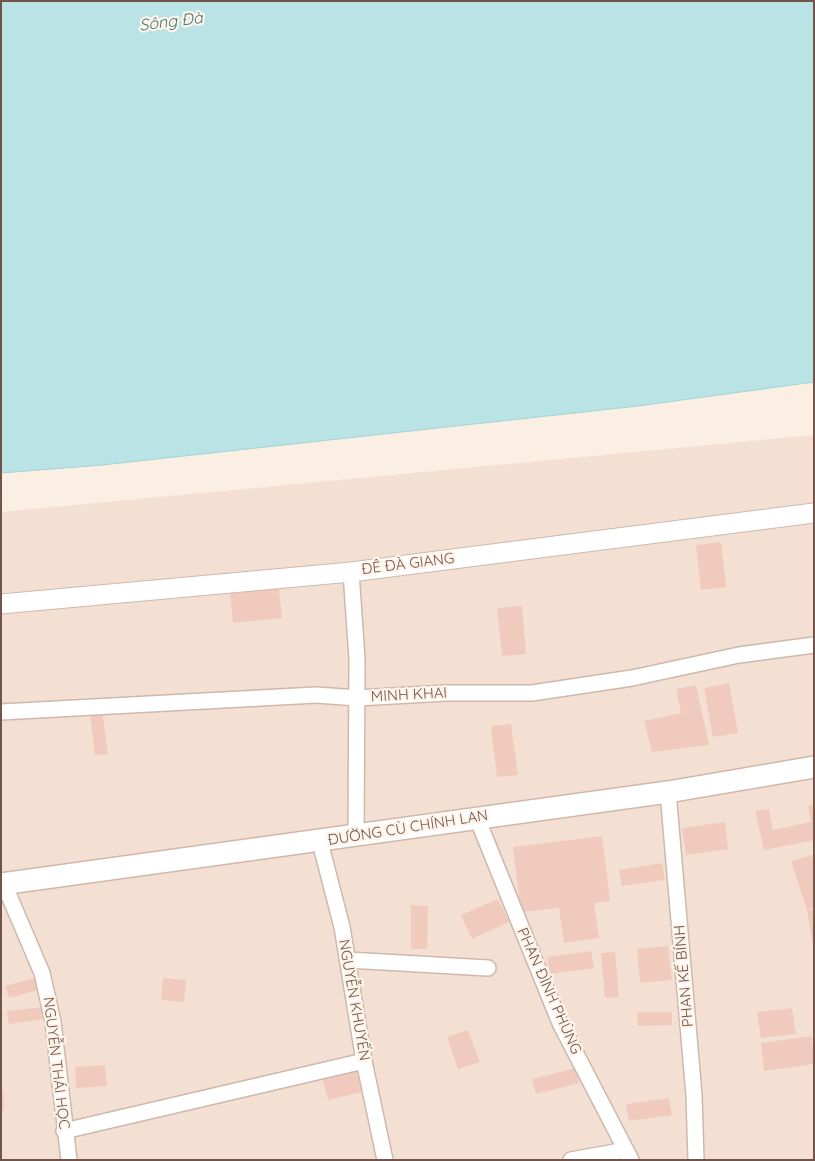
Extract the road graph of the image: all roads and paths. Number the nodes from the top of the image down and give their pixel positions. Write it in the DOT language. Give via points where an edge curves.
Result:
graph roads {
  1 [pos="814,513"];
  2 [pos="351,572"];
  3 [pos="1,604"];
  4 [pos="814,645"];
  5 [pos="358,698"];
  6 [pos="1,712"];
  7 [pos="814,767"];
  8 [pos="668,792"];
  9 [pos="477,818"];
  10 [pos="356,836"];
  11 [pos="320,842"];
  12 [pos="3,884"];
  13 [pos="348,960"];
  14 [pos="488,968"];
  15 [pos="364,1061"];
  16 [pos="64,1131"];
  17 [pos="628,1155"];
  18 [pos="69,1160"];
  19 [pos="385,1160"];
  20 [pos="571,1160"];
  21 [pos="696,1160"];
  1 -- 2 [label="street, ĐÊ ĐÀ GIANG"];
  2 -- 3 [label="street, ĐÊ ĐÀ GIANG"];
  2 -- 5 [label="street"];
  4 -- 5 [label="street, MINH KHAI" via="739,655 632,678 532,693"];
  5 -- 6 [label="street, MINH KHAI" via="306,696"];
  5 -- 10 [label="street"];
  7 -- 8 [label="main road, ĐƯỜNG CÙ CHÍNH LAN"];
  8 -- 9 [label="main road, ĐƯỜNG CÙ CHÍNH LAN"];
  8 -- 21 [label="street, PHAN KẾ BÍNH" via="694,1094"];
  9 -- 10 [label="main road, ĐƯỜNG CÙ CHÍNH LAN"];
  9 -- 17 [label="street, PHAN ĐÌNH PHÙNG" via="560,1023"];
  10 -- 11 [label="main road, ĐƯỜNG CÙ CHÍNH LAN"];
  11 -- 12 [label="main road, ĐƯỜNG CÙ CHÍNH LAN"];
  11 -- 13 [label="street, NGUYỄN KHUYẾN"];
  12 -- 16 [label="street, NGUYỄN THÁI HỌC" via="42,973 53,1022"];
  13 -- 14 [label="street"];
  13 -- 15 [label="street, NGUYỄN KHUYẾN"];
  15 -- 16 [label="street"];
  15 -- 19 [label="street, NGUYỄN KHUYẾN"];
  16 -- 18 [label="street, NGUYỄN THÁI HỌC"];
  17 -- 20 [label="street"];
}
